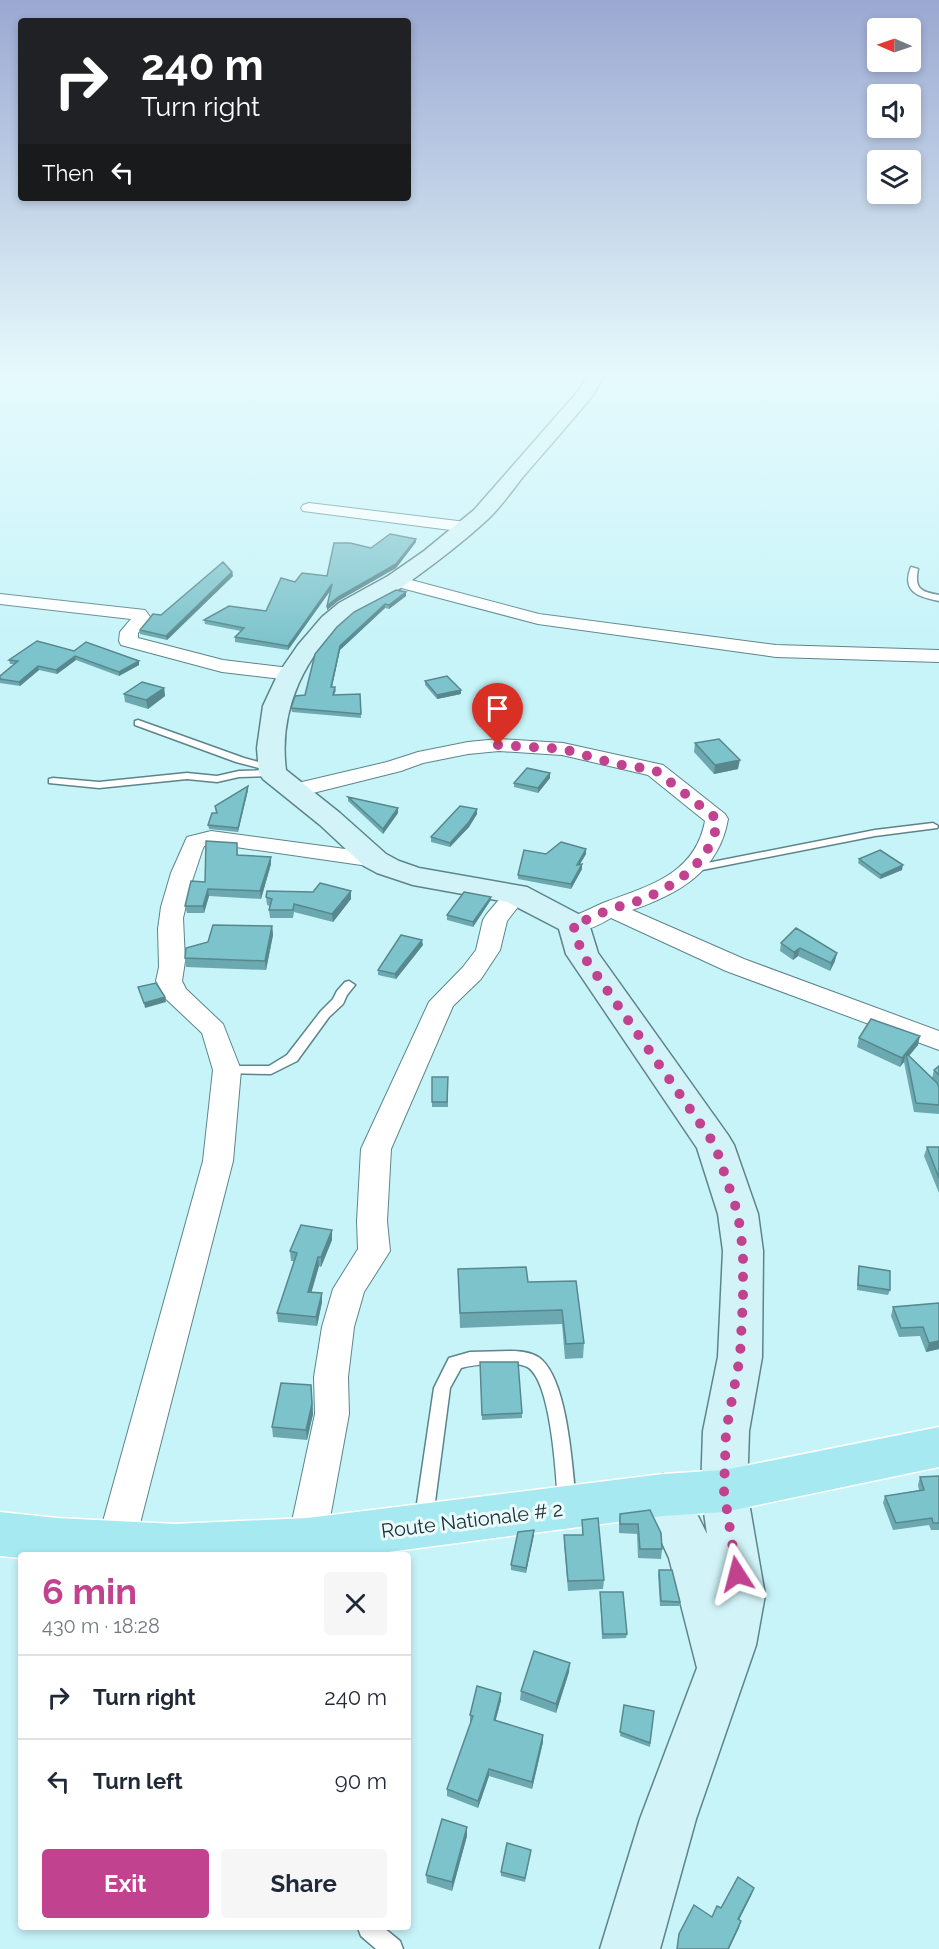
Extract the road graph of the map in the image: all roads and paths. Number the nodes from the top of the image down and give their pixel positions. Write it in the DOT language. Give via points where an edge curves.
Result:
graph roads {
  1 [pos="526,463"];
  2 [pos="309,508"];
  3 [pos="466,527"];
  4 [pos="914,569"];
  5 [pos="396,581"];
  6 [pos="939,598"];
  7 [pos="0,599"];
  8 [pos="939,656"];
  9 [pos="290,674"];
  10 [pos="138,723"];
  11 [pos="279,777"];
  12 [pos="53,781"];
  13 [pos="933,826"];
  14 [pos="375,860"];
  15 [pos="692,869"];
  16 [pos="516,894"];
  17 [pos="610,909"];
  18 [pos="573,924"];
  19 [pos="349,985"];
  20 [pos="939,1041"];
  21 [pos="227,1070"];
  22 [pos="939,1447"];
  23 [pos="724,1491"];
  24 [pos="663,1495"];
  25 [pos="568,1508"];
  26 [pos="423,1526"];
  27 [pos="0,1534"];
  28 [pos="307,1540"];
  29 [pos="116,1543"];
  30 [pos="723,1668"];
  31 [pos="371,1930"];
  32 [pos="392,1949"];
  33 [pos="630,1949"];
  1 -- 3 [label="street"];
  2 -- 3 [label="street"];
  3 -- 5 [label="street"];
  4 -- 6 [label="lane" via="915,589 922,595"];
  5 -- 8 [label="street" via="538,619 776,651"];
  5 -- 9 [label="street" via="330,622"];
  7 -- 9 [label="street" via="139,614 142,618 129,632 128,641 222,666"];
  9 -- 11 [label="street" via="271,729"];
  10 -- 11 [label="lane"];
  11 -- 12 [label="lane" via="187,776 99,785"];
  11 -- 14 [label="street"];
  11 -- 15 [label="street" via="394,767 418,758 498,745 563,749 655,770 717,819 709,850"];
  13 -- 15 [label="lane" via="875,833"];
  14 -- 16 [label="street" via="413,876"];
  14 -- 21 [label="street" via="229,839 195,842 185,862 172,918 173,967 169,981 175,993 214,1030"];
  15 -- 17 [label="street" via="648,897"];
  16 -- 18 [label="street"];
  16 -- 28 [label="street" via="495,921 488,950 472,973 442,1002 433,1018 376,1149 372,1221 375,1251 350,1289 338,1327 331,1377 332,1414"];
  17 -- 18 [label="street" via="586,922"];
  17 -- 20 [label="street" via="735,965"];
  18 -- 23 [label="street" via="582,954 715,1145 738,1214 743,1299 740,1357 726,1431"];
  19 -- 21 [label="lane" via="291,1058 271,1070"];
  21 -- 29 [label="street" via="218,1161"];
  22 -- 23 [label="main road, Route Nationale # 2"];
  23 -- 24 [label="main road, Route Nationale # 2"];
  23 -- 30 [label="street" via="740,1595"];
  24 -- 25 [label="main road, Route Nationale # 2"];
  24 -- 30 [label="street" via="693,1557"];
  25 -- 26 [label="main road, Route Nationale # 2"];
  25 -- 26 [label="lane" via="559,1424 537,1364 523,1358 466,1358 455,1363 442,1388"];
  26 -- 28 [label="main road, Route Nationale # 2"];
  27 -- 29 [label="main road, Route Nationale # 2"];
  28 -- 29 [label="main road, Route Nationale # 2" via="175,1546"];
  30 -- 33 [label="street" via="668,1819"];
  31 -- 32 [label="lane"];
}
